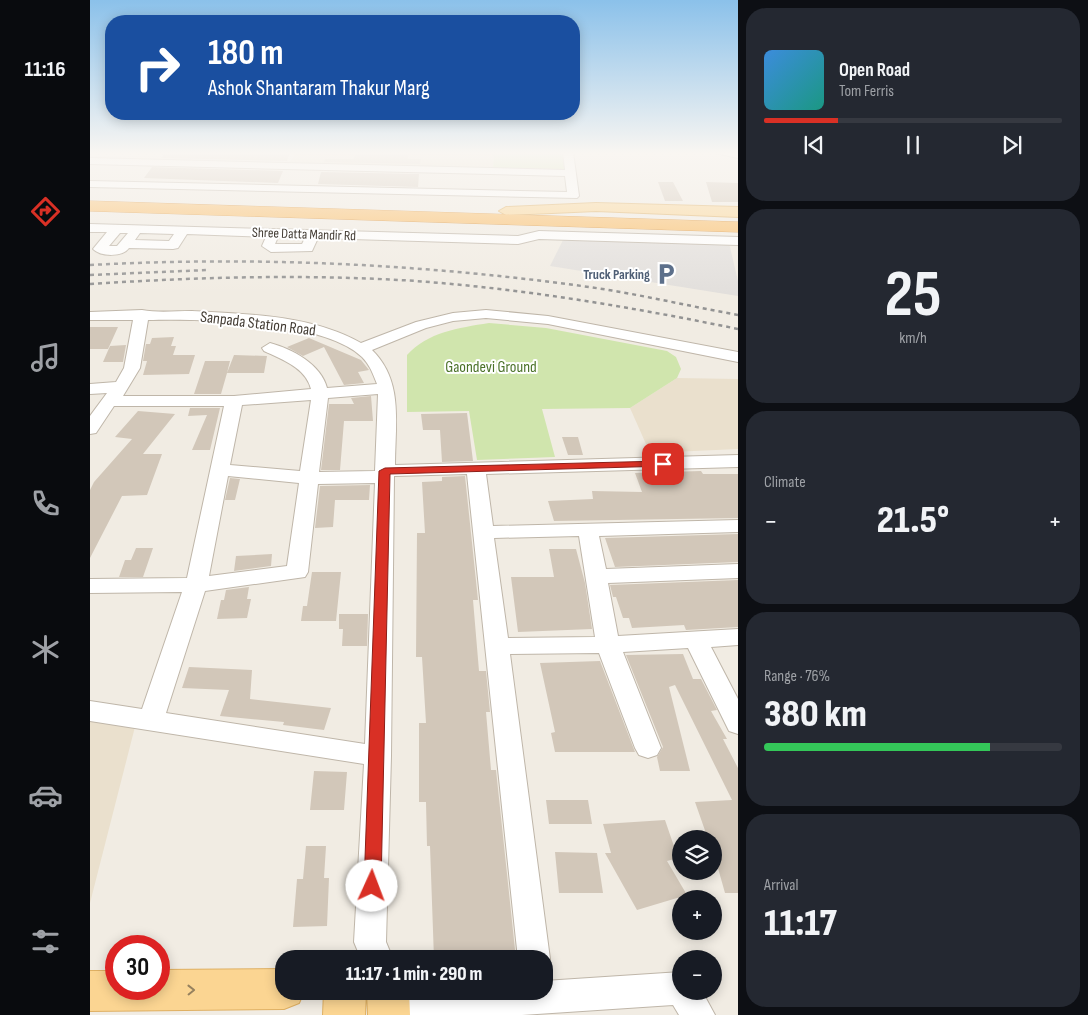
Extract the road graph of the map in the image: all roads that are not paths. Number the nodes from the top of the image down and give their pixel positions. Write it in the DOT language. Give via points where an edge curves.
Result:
graph roads {
  1 [pos="133,199"];
  2 [pos="162,205"];
  3 [pos="596,207"];
  4 [pos="738,208"];
  5 [pos="90,212"];
  6 [pos="738,212"];
  7 [pos="506,216"];
  8 [pos="738,218"];
  9 [pos="550,222"];
  10 [pos="738,223"];
  11 [pos="738,227"];
  12 [pos="90,228"];
  13 [pos="112,230"];
  14 [pos="136,231"];
  15 [pos="90,232"];
  16 [pos="182,232"];
  17 [pos="738,235"];
  18 [pos="738,241"];
  19 [pos="126,244"];
  20 [pos="90,250"];
  21 [pos="142,314"];
  22 [pos="90,316"];
  23 [pos="270,348"];
  24 [pos="362,348"];
  25 [pos="738,357"];
  26 [pos="122,387"];
  27 [pos="387,388"];
  28 [pos="90,389"];
  29 [pos="320,394"];
  30 [pos="109,400"];
  31 [pos="234,401"];
  32 [pos="90,430"];
  33 [pos="738,461"];
  34 [pos="220,470"];
  35 [pos="476,470"];
  36 [pos="385,474"];
  37 [pos="309,478"];
  38 [pos="738,526"];
  39 [pos="588,530"];
  40 [pos="484,532"];
  41 [pos="738,571"];
  42 [pos="596,576"];
  43 [pos="196,585"];
  44 [pos="90,586"];
  45 [pos="738,637"];
  46 [pos="696,640"];
  47 [pos="608,645"];
  48 [pos="497,646"];
  49 [pos="90,711"];
  50 [pos="152,720"];
  51 [pos="738,724"];
  52 [pos="648,748"];
  53 [pos="378,756"];
  54 [pos="369,950"];
  55 [pos="533,950"];
  56 [pos="275,988"];
  57 [pos="672,989"];
  58 [pos="90,992"];
  59 [pos="345,1000"];
  60 [pos="388,1000"];
  61 [pos="414,1000"];
  62 [pos="689,1000"];
  63 [pos="539,1002"];
  64 [pos="430,1010"];
  65 [pos="344,1015"];
  66 [pos="389,1015"];
  67 [pos="698,1015"];
  1 -- 2 [label="highway"];
  2 -- 5 [label="highway"];
  2 -- 7 [label="highway"];
  3 -- 4 [label="street"];
  3 -- 6 [label="main road"];
  3 -- 7 [label="main road"];
  7 -- 8 [label="highway"];
  7 -- 9 [label="highway"];
  7 -- 17 [label="highway" via="601,231"];
  9 -- 10 [label="highway" via="580,218"];
  9 -- 11 [label="highway"];
  12 -- 13 [label="street, Shree Datta Mandir Rd"];
  13 -- 14 [label="street, Shree Datta Mandir Rd"];
  13 -- 15 [label="street"];
  13 -- 19 [label="street" via="100,249 121,250"];
  13 -- 20 [label="street" via="95,249"];
  14 -- 16 [label="street, Shree Datta Mandir Rd"];
  14 -- 19 [label="street"];
  16 -- 18 [label="street, Shree Datta Mandir Rd" via="274,233 269,247 307,248 313,234 518,240 539,235"];
  16 -- 19 [label="street" via="171,245"];
  21 -- 22 [label="street, Sanpada Station Road"];
  21 -- 24 [label="street, Sanpada Station Road" via="216,317 305,327"];
  21 -- 26 [label="street" via="132,368"];
  23 -- 29 [label="street" via="305,367 319,382"];
  24 -- 25 [label="street" via="421,325 453,317 486,314 548,320"];
  24 -- 27 [label="street, Sanpada Station Road" via="379,365"];
  26 -- 28 [label="street"];
  26 -- 30 [label="street"];
  27 -- 29 [label="street"];
  27 -- 36 [label="street, Sanpada Station Road"];
  29 -- 31 [label="street"];
  29 -- 37 [label="street"];
  30 -- 31 [label="street"];
  30 -- 32 [label="street"];
  31 -- 34 [label="street"];
  33 -- 35 [label="street"];
  34 -- 37 [label="street"];
  34 -- 43 [label="street"];
  35 -- 36 [label="street"];
  35 -- 40 [label="street"];
  36 -- 37 [label="street"];
  36 -- 53 [label="street, Sanpada Station Road"];
  37 -- 43 [label="street" via="297,572"];
  38 -- 39 [label="street"];
  39 -- 40 [label="street"];
  39 -- 42 [label="street"];
  40 -- 48 [label="street"];
  41 -- 42 [label="street"];
  42 -- 47 [label="street"];
  43 -- 44 [label="street"];
  43 -- 50 [label="street"];
  45 -- 46 [label="street"];
  46 -- 47 [label="street"];
  46 -- 51 [label="street"];
  47 -- 48 [label="street"];
  47 -- 52 [label="street"];
  48 -- 55 [label="street"];
  49 -- 50 [label="street"];
  50 -- 53 [label="street"];
  53 -- 54 [label="street, Sanpada Station Road"];
  58 -- 56 [label="main road, one-way"];
  57 -- 63 [label="street"];
  59 -- 65 [label="main road"];
  60 -- 66 [label="main road"];
  61 -- 64 [label="street"];
  62 -- 67 [label="street"];
  63 -- 64 [label="street"];
}
